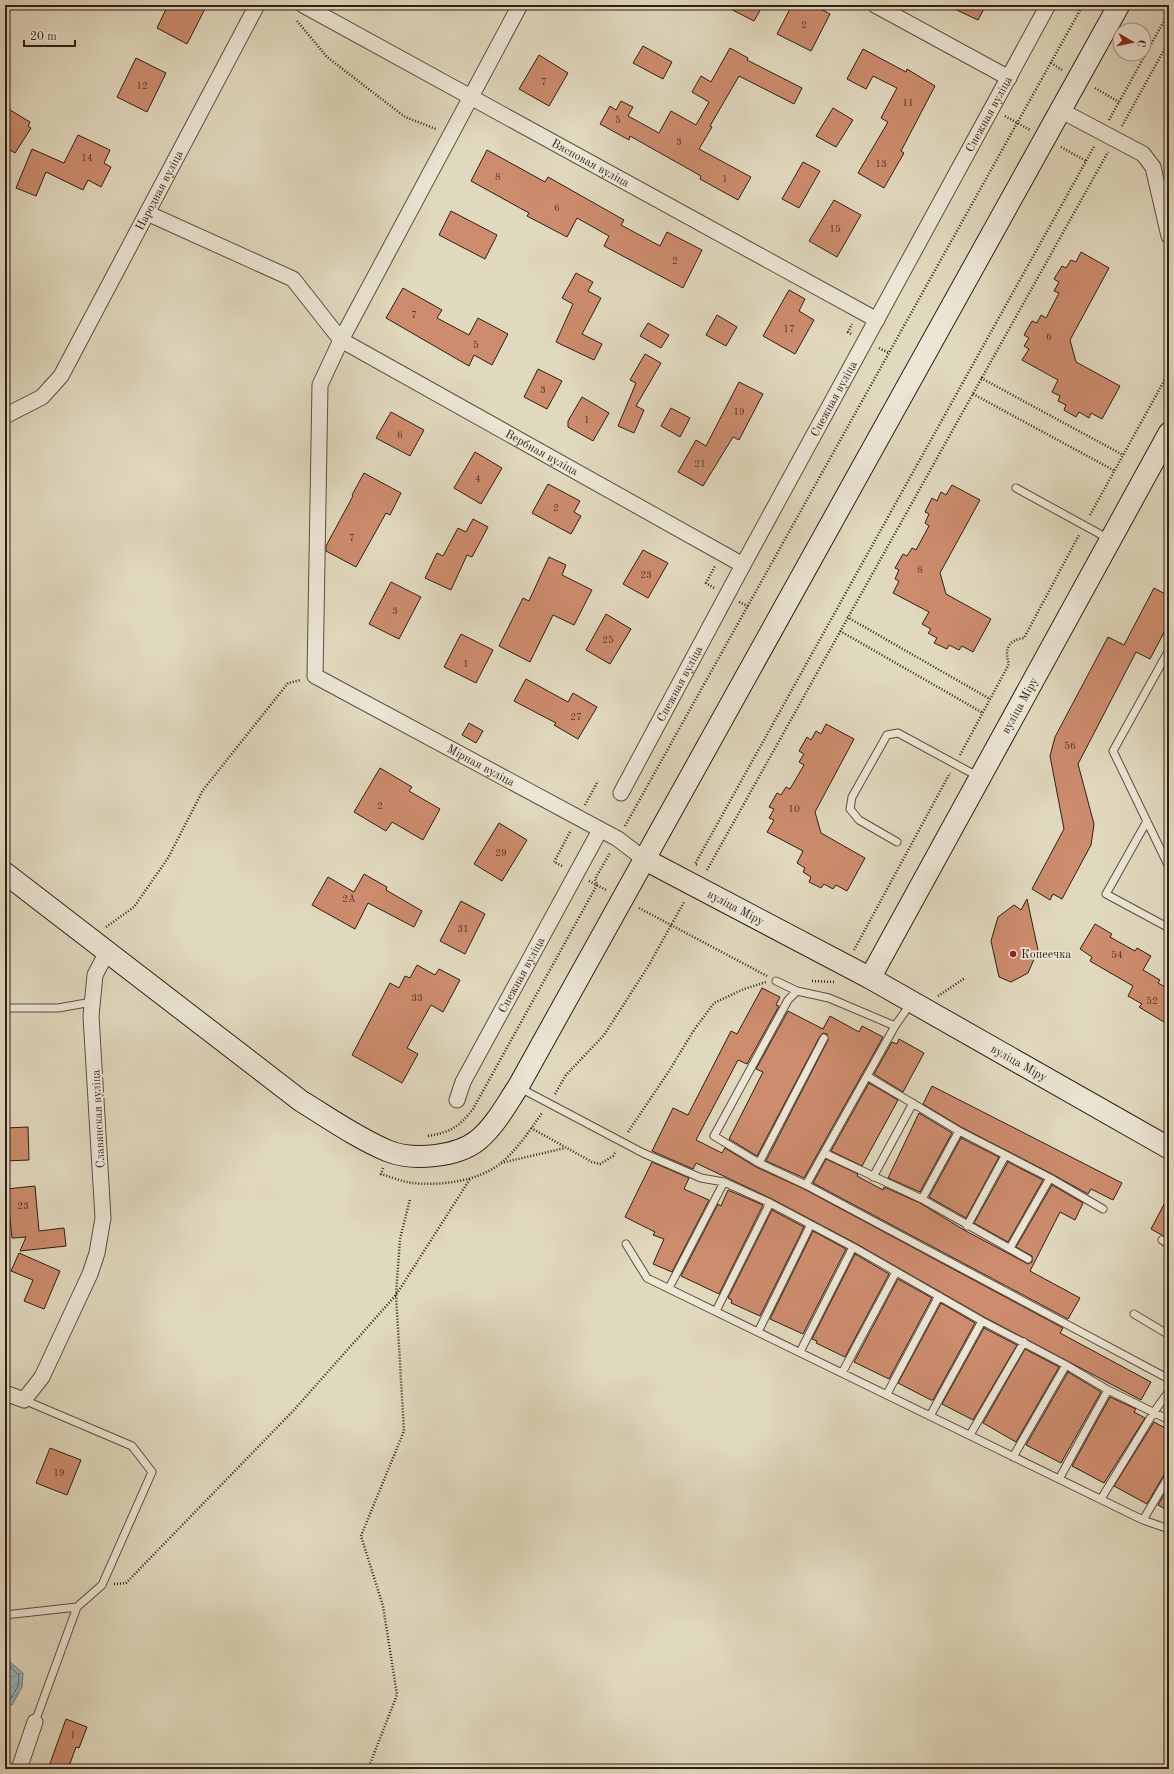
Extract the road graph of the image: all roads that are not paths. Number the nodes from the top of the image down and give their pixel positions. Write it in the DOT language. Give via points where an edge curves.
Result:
graph roads {
  1 [pos="257,5"];
  2 [pos="303,5"];
  3 [pos="520,5"];
  4 [pos="875,5"];
  5 [pos="1048,5"];
  6 [pos="1119,5"];
  7 [pos="1009,78"];
  8 [pos="471,98"];
  9 [pos="1060,110"];
  10 [pos="147,213"];
  11 [pos="1169,236"];
  12 [pos="877,320"];
  13 [pos="341,340"];
  14 [pos="5,416"];
  15 [pos="1169,433"];
  16 [pos="1016,488"];
  17 [pos="1111,539"];
  18 [pos="743,565"];
  19 [pos="1169,650"];
  20 [pos="979,777"];
  21 [pos="621,793"];
  22 [pos="1147,820"];
  23 [pos="600,830"];
  24 [pos="897,842"];
  25 [pos="644,859"];
  26 [pos="1169,866"];
  27 [pos="5,873"];
  28 [pos="1169,928"];
  29 [pos="106,952"];
  30 [pos="870,978"];
  31 [pos="776,981"];
  32 [pos="797,991"];
  33 [pos="92,1002"];
  34 [pos="916,1004"];
  35 [pos="5,1008"];
  36 [pos="894,1026"];
  37 [pos="824,1038"];
  38 [pos="867,1076"];
  39 [pos="518,1087"];
  40 [pos="457,1100"];
  41 [pos="913,1103"];
  42 [pos="959,1131"];
  43 [pos="1169,1148"];
  44 [pos="824,1154"];
  45 [pos="1005,1156"];
  46 [pos="759,1163"];
  47 [pos="872,1177"];
  48 [pos="1050,1178"];
  49 [pos="724,1182"];
  50 [pos="806,1185"];
  51 [pos="922,1199"];
  52 [pos="770,1203"];
  53 [pos="1103,1209"];
  54 [pos="810,1226"];
  55 [pos="967,1226"];
  56 [pos="1162,1240"];
  57 [pos="626,1244"];
  58 [pos="1169,1244"];
  59 [pos="853,1247"];
  60 [pos="1010,1248"];
  61 [pos="1028,1259"];
  62 [pos="896,1272"];
  63 [pos="669,1288"];
  64 [pos="939,1296"];
  65 [pos="716,1311"];
  66 [pos="1134,1314"];
  67 [pos="982,1321"];
  68 [pos="758,1332"];
  69 [pos="1169,1335"];
  70 [pos="1024,1342"];
  71 [pos="800,1352"];
  72 [pos="1066,1365"];
  73 [pos="842,1373"];
  74 [pos="1169,1379"];
  75 [pos="1108,1390"];
  76 [pos="1169,1391"];
  77 [pos="5,1393"];
  78 [pos="886,1394"];
  79 [pos="24,1400"];
  80 [pos="1154,1412"];
  81 [pos="930,1416"];
  82 [pos="1169,1420"];
  83 [pos="970,1435"];
  84 [pos="1013,1457"];
  85 [pos="1169,1476"];
  86 [pos="1059,1479"];
  87 [pos="1101,1499"];
  88 [pos="1143,1520"];
  89 [pos="1169,1529"];
  90 [pos="77,1607"];
  91 [pos="5,1615"];
  92 [pos="35,1722"];
  93 [pos="19,1769"];
  1 -- 10 [label="street, Народная вуліца"];
  2 -- 8 [label="street, Вясновая вуліца"];
  3 -- 8 [label="street"];
  4 -- 7 [label="street"];
  5 -- 7 [label="street, Снежная вуліца"];
  6 -- 9 [label="main road"];
  7 -- 12 [label="street, Снежная вуліца"];
  8 -- 12 [label="street, Вясновая вуліца"];
  8 -- 13 [label="street"];
  9 -- 11 [label="street" via="1143,154 1153,167"];
  9 -- 25 [label="main road"];
  10 -- 13 [label="street" via="293,279"];
  10 -- 14 [label="street, Народная вуліца" via="61,376 42,397"];
  12 -- 18 [label="street, Снежная вуліца"];
  13 -- 18 [label="street, Вербная вуліца"];
  13 -- 23 [label="street, Мірная вуліца" via="320,385 316,676"];
  15 -- 17 [label="main road, вуліца Міру"];
  16 -- 17 [label="lane"];
  17 -- 20 [label="main road, вуліца Міру"];
  18 -- 21 [label="street, Снежная вуліца"];
  19 -- 22 [label="lane" via="1113,751"];
  20 -- 24 [label="lane" via="898,732 887,736 852,797 850,810 859,820"];
  20 -- 30 [label="main road, вуліца Міру"];
  22 -- 26 [label="lane"];
  22 -- 28 [label="lane" via="1106,894"];
  23 -- 25 [label="street, Мірная вуліца" via="618,839"];
  23 -- 40 [label="street, Снежная вуліца" via="463,1082"];
  25 -- 30 [label="main road, вуліца Міру"];
  25 -- 39 [label="main road"];
  27 -- 29 [label="main road"];
  29 -- 33 [label="street, Славянская вуліца" via="95,975"];
  29 -- 39 [label="main road" via="300,1101 389,1151 423,1157 455,1152 478,1141 494,1124"];
  30 -- 34 [label="main road, вуліца Міру"];
  31 -- 32 [label="lane"];
  32 -- 36 [label="lane" via="829,998"];
  32 -- 46 [label="lane" via="788,1000 714,1136"];
  33 -- 35 [label="lane" via="58,1008"];
  33 -- 79 [label="street, Славянская вуліца" via="103,1218 97,1253 90,1274 42,1378"];
  34 -- 36 [label="lane"];
  34 -- 43 [label="main road, вуліца Міру"];
  36 -- 38 [label="lane"];
  37 -- 46 [label="lane"];
  38 -- 41 [label="lane"];
  38 -- 44 [label="lane"];
  39 -- 49 [label="lane" via="622,1142 701,1178"];
  41 -- 42 [label="lane"];
  41 -- 47 [label="lane"];
  42 -- 45 [label="lane"];
  42 -- 51 [label="lane"];
  44 -- 47 [label="lane"];
  44 -- 50 [label="lane"];
  45 -- 48 [label="lane"];
  45 -- 55 [label="lane"];
  46 -- 50 [label="lane"];
  47 -- 51 [label="lane"];
  48 -- 53 [label="lane"];
  48 -- 60 [label="lane"];
  49 -- 52 [label="lane"];
  49 -- 63 [label="lane"];
  50 -- 74 [label="lane"];
  51 -- 55 [label="lane"];
  52 -- 54 [label="lane"];
  52 -- 65 [label="lane"];
  54 -- 59 [label="lane"];
  54 -- 68 [label="lane"];
  55 -- 60 [label="lane"];
  56 -- 58 [label="lane"];
  57 -- 63 [label="lane" via="647,1278"];
  59 -- 62 [label="lane"];
  59 -- 71 [label="lane"];
  60 -- 61 [label="lane"];
  62 -- 64 [label="lane"];
  62 -- 73 [label="lane"];
  63 -- 65 [label="lane"];
  64 -- 67 [label="lane"];
  64 -- 78 [label="lane"];
  65 -- 68 [label="lane"];
  66 -- 69 [label="lane"];
  67 -- 70 [label="lane"];
  67 -- 81 [label="lane"];
  68 -- 71 [label="lane"];
  70 -- 72 [label="lane"];
  70 -- 83 [label="lane"];
  71 -- 73 [label="lane"];
  72 -- 75 [label="lane"];
  72 -- 84 [label="lane"];
  73 -- 78 [label="lane"];
  75 -- 80 [label="lane"];
  75 -- 86 [label="lane"];
  76 -- 80 [label="lane"];
  77 -- 79 [label="street"];
  78 -- 81 [label="lane"];
  79 -- 90 [label="lane" via="132,1446 152,1472 102,1585"];
  80 -- 82 [label="lane"];
  80 -- 87 [label="lane"];
  81 -- 83 [label="lane"];
  83 -- 84 [label="lane"];
  84 -- 86 [label="lane"];
  85 -- 88 [label="lane"];
  86 -- 87 [label="lane"];
  87 -- 88 [label="lane"];
  88 -- 89 [label="lane"];
  90 -- 91 [label="lane"];
  90 -- 92 [label="lane"];
  92 -- 93 [label="street"];
}
